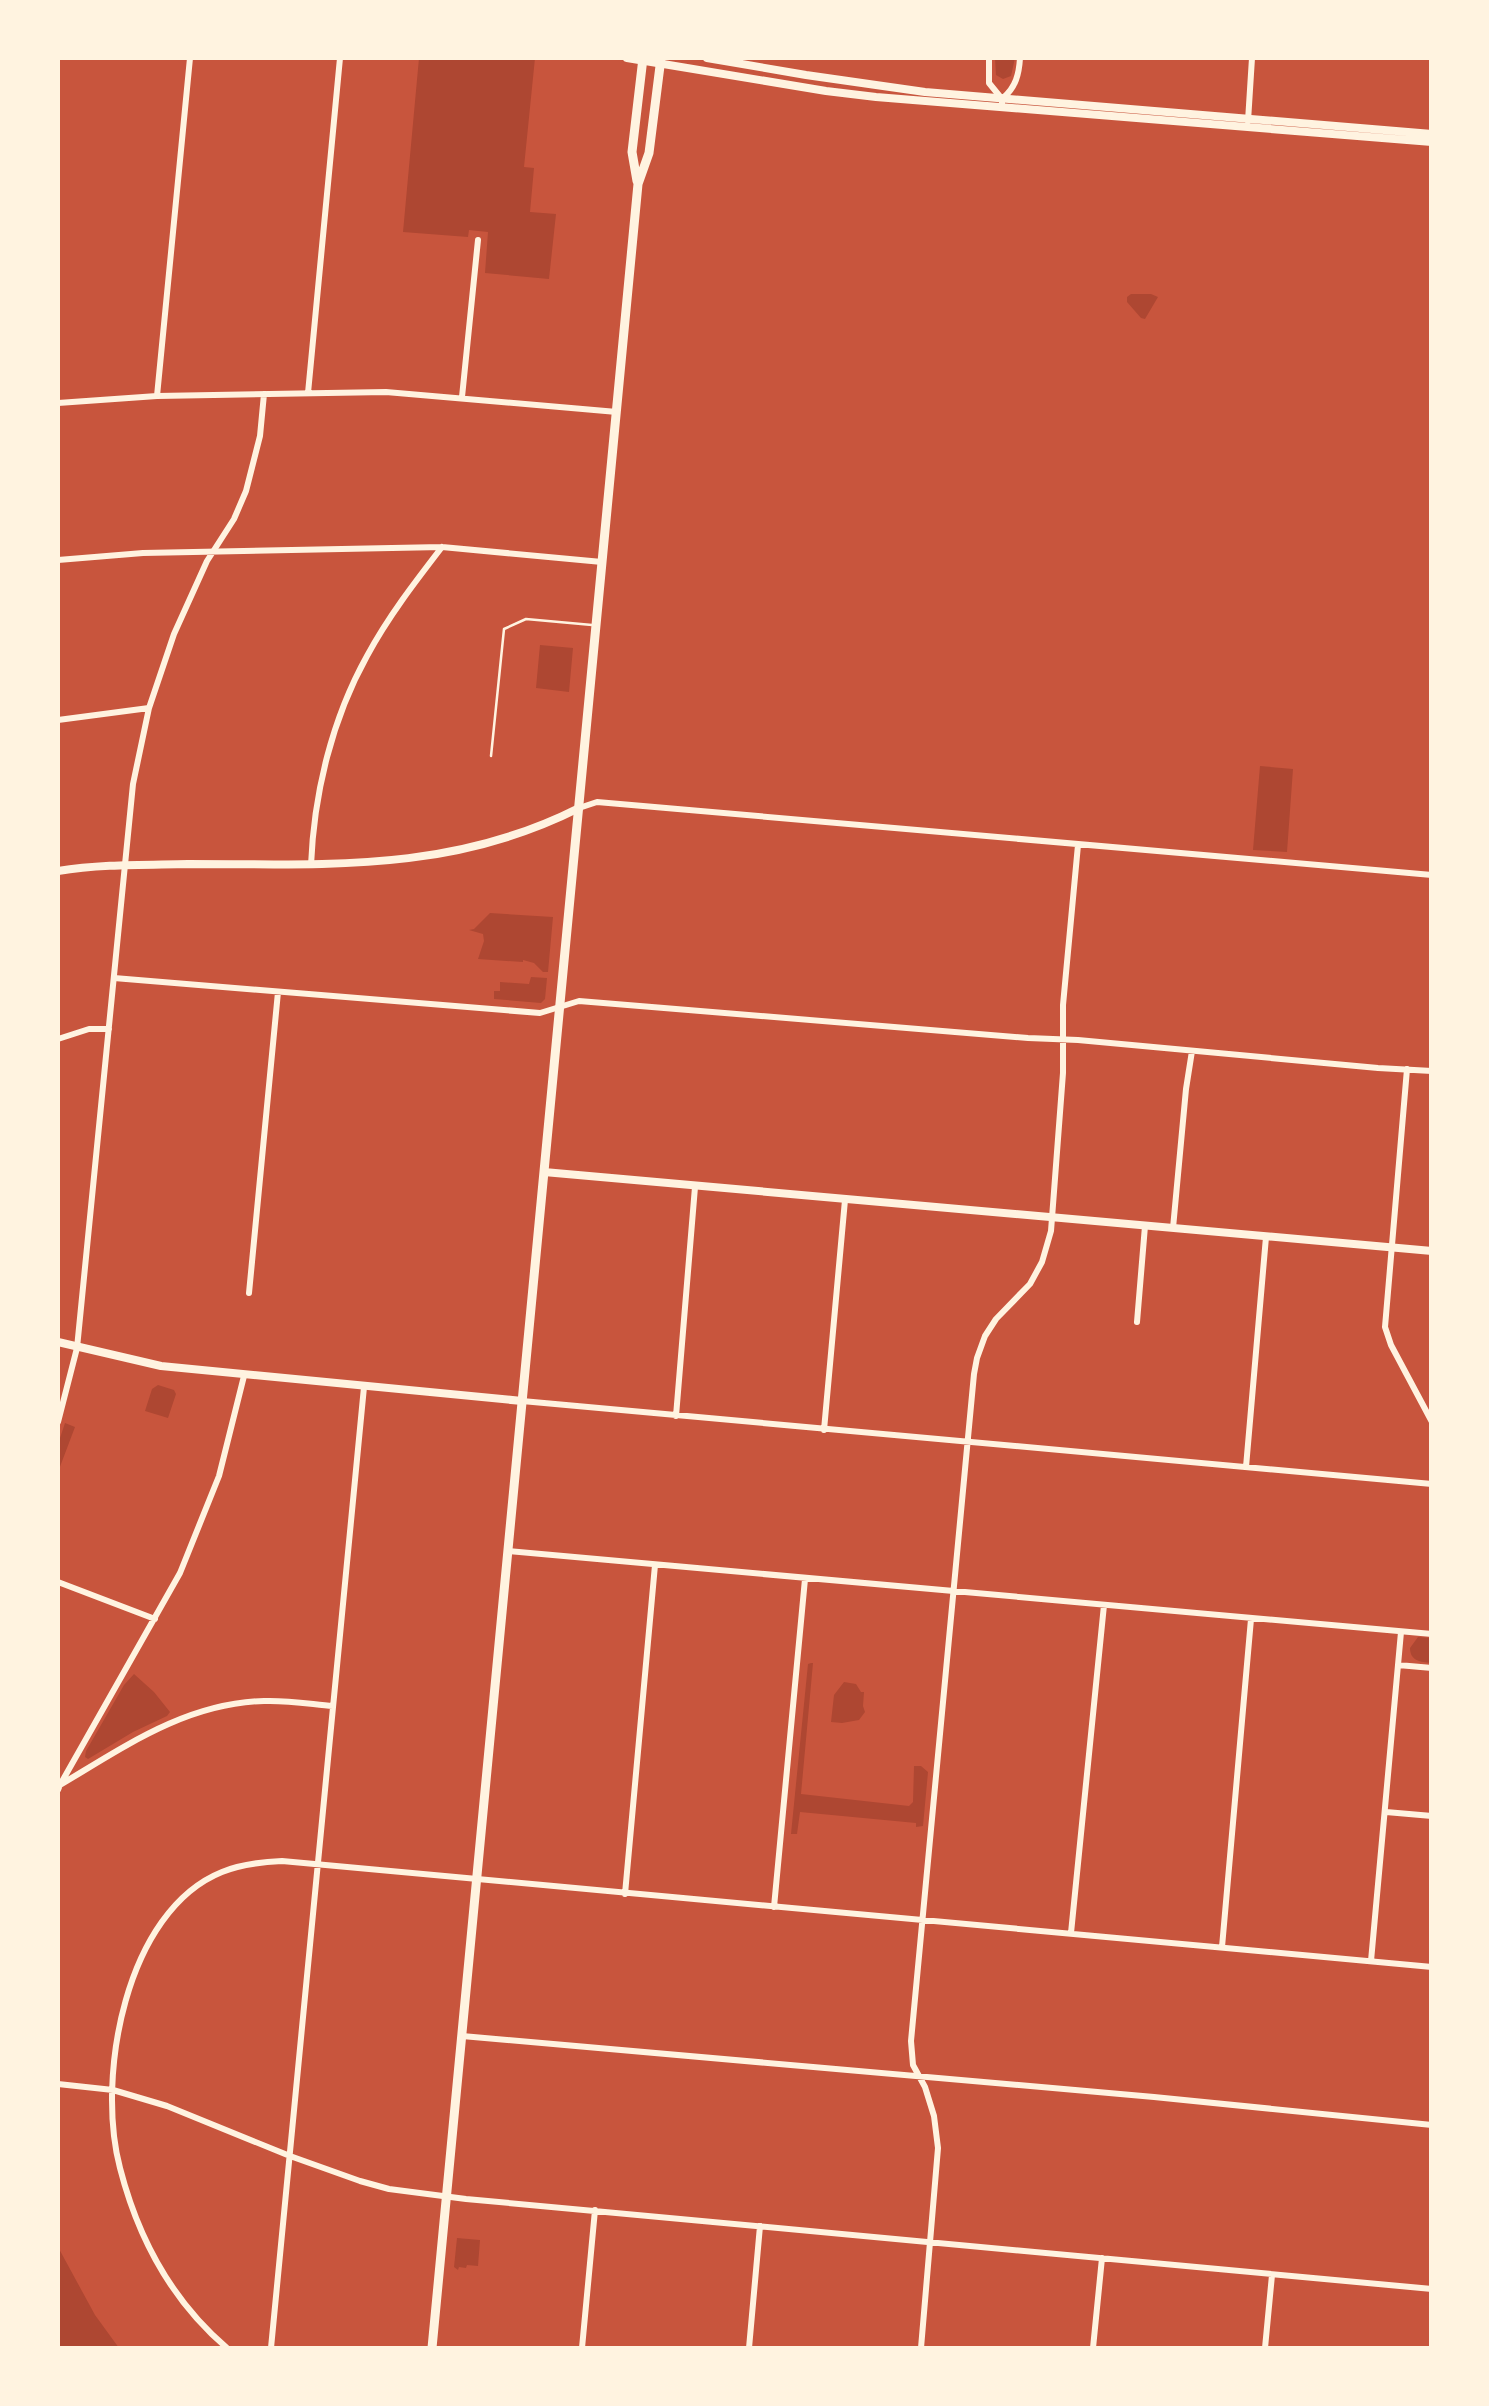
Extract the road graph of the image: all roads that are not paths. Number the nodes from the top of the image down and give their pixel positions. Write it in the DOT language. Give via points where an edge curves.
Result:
graph roads {
  1 [pos="190,58"];
  2 [pos="340,58"];
  3 [pos="627,58"];
  4 [pos="707,58"];
  5 [pos="989,58"];
  6 [pos="1020,58"];
  7 [pos="1252,58"];
  8 [pos="643,59"];
  9 [pos="661,60"];
  10 [pos="747,65"];
  11 [pos="745,77"];
  12 [pos="1002,103"];
  13 [pos="1248,124"];
  14 [pos="1432,134"];
  15 [pos="1432,142"];
  16 [pos="638,184"];
  17 [pos="478,240"];
  18 [pos="308,393"];
  19 [pos="264,394"];
  20 [pos="157,396"];
  21 [pos="462,398"];
  22 [pos="58,403"];
  23 [pos="617,412"];
  24 [pos="442,547"];
  25 [pos="214,552"];
  26 [pos="58,560"];
  27 [pos="602,562"];
  28 [pos="596,626"];
  29 [pos="149,708"];
  30 [pos="58,720"];
  31 [pos="491,756"];
  32 [pos="579,808"];
  33 [pos="1078,844"];
  34 [pos="125,864"];
  35 [pos="311,865"];
  36 [pos="58,871"];
  37 [pos="1432,875"];
  38 [pos="114,978"];
  39 [pos="278,992"];
  40 [pos="560,1007"];
  41 [pos="108,1029"];
  42 [pos="58,1039"];
  43 [pos="1063,1039"];
  44 [pos="1192,1050"];
  45 [pos="1407,1069"];
  46 [pos="1432,1071"];
  47 [pos="544,1172"];
  48 [pos="695,1187"];
  49 [pos="845,1200"];
  50 [pos="1053,1217"];
  51 [pos="1145,1226"];
  52 [pos="1173,1228"];
  53 [pos="1266,1237"];
  54 [pos="1390,1248"];
  55 [pos="1432,1252"];
  56 [pos="249,1293"];
  57 [pos="1137,1322"];
  58 [pos="58,1342"];
  59 [pos="77,1348"];
  60 [pos="244,1376"];
  61 [pos="364,1387"];
  62 [pos="522,1401"];
  63 [pos="676,1416"];
  64 [pos="58,1422"];
  65 [pos="1432,1422"];
  66 [pos="824,1430"];
  67 [pos="968,1442"];
  68 [pos="1246,1467"];
  69 [pos="1432,1484"];
  70 [pos="507,1551"];
  71 [pos="655,1565"];
  72 [pos="805,1579"];
  73 [pos="58,1582"];
  74 [pos="954,1592"];
  75 [pos="1104,1605"];
  76 [pos="156,1619"];
  77 [pos="1251,1619"];
  78 [pos="1401,1632"];
  79 [pos="1432,1634"];
  80 [pos="1398,1665"];
  81 [pos="1432,1668"];
  82 [pos="333,1706"];
  83 [pos="59,1788"];
  84 [pos="1386,1812"];
  85 [pos="1432,1816"];
  86 [pos="318,1864"];
  87 [pos="476,1879"];
  88 [pos="624,1894"];
  89 [pos="774,1907"];
  90 [pos="923,1921"];
  91 [pos="1071,1933"];
  92 [pos="1222,1947"];
  93 [pos="1371,1961"];
  94 [pos="1432,1967"];
  95 [pos="462,2036"];
  96 [pos="918,2076"];
  97 [pos="58,2084"];
  98 [pos="113,2090"];
  99 [pos="1432,2125"];
  100 [pos="290,2156"];
  101 [pos="446,2196"];
  102 [pos="595,2210"];
  103 [pos="760,2226"];
  104 [pos="932,2242"];
  105 [pos="1102,2258"];
  106 [pos="1272,2275"];
  107 [pos="1432,2289"];
  108 [pos="227,2348"];
  109 [pos="271,2348"];
  110 [pos="432,2348"];
  111 [pos="582,2348"];
  112 [pos="749,2348"];
  113 [pos="921,2348"];
  114 [pos="1093,2348"];
  115 [pos="1265,2348"];
  1 -- 20 [label="street"];
  2 -- 18 [label="street"];
  3 -- 8 [label="street"];
  4 -- 10 [label="street"];
  5 -- 12 [label="street" via="989,83"];
  6 -- 12 [label="street"];
  7 -- 13 [label="street"];
  8 -- 9 [label="street"];
  8 -- 16 [label="main road" via="632,152"];
  9 -- 11 [label="street"];
  9 -- 16 [label="main road" via="649,154"];
  10 -- 11 [label="street"];
  10 -- 12 [label="street"];
  11 -- 12 [label="street" via="876,97"];
  12 -- 13 [label="street"];
  13 -- 14 [label="street"];
  13 -- 15 [label="street"];
  16 -- 23 [label="main road"];
  17 -- 21 [label="street"];
  18 -- 19 [label="street"];
  18 -- 21 [label="street"];
  19 -- 20 [label="street"];
  19 -- 25 [label="street" via="246,490"];
  20 -- 22 [label="street"];
  21 -- 23 [label="street"];
  23 -- 27 [label="main road"];
  24 -- 25 [label="street"];
  24 -- 27 [label="street"];
  24 -- 35 [label="street" via="389,618 353,686 324,768"];
  25 -- 26 [label="street"];
  25 -- 29 [label="street" via="174,634"];
  27 -- 28 [label="main road"];
  28 -- 31 [label="lane" via="526,619 504,629"];
  28 -- 32 [label="main road"];
  29 -- 30 [label="street"];
  29 -- 34 [label="street"];
  32 -- 33 [label="street" via="597,802"];
  32 -- 35 [label="street" via="464,849"];
  32 -- 40 [label="main road"];
  33 -- 37 [label="street"];
  33 -- 43 [label="street"];
  34 -- 35 [label="street"];
  34 -- 36 [label="street"];
  34 -- 38 [label="street"];
  38 -- 39 [label="street"];
  38 -- 41 [label="street"];
  39 -- 40 [label="street" via="540,1013"];
  39 -- 56 [label="street"];
  40 -- 43 [label="street" via="579,1001"];
  40 -- 47 [label="main road"];
  41 -- 42 [label="street"];
  41 -- 59 [label="street"];
  43 -- 44 [label="street"];
  43 -- 50 [label="street"];
  44 -- 45 [label="street"];
  44 -- 52 [label="street"];
  45 -- 46 [label="street"];
  45 -- 54 [label="street"];
  47 -- 48 [label="street"];
  47 -- 62 [label="main road"];
  48 -- 49 [label="street"];
  48 -- 63 [label="street"];
  49 -- 50 [label="street"];
  49 -- 66 [label="street"];
  50 -- 51 [label="street"];
  50 -- 67 [label="street" via="1030,1284 981,1345"];
  51 -- 52 [label="street"];
  51 -- 57 [label="street"];
  52 -- 53 [label="street"];
  53 -- 54 [label="street"];
  53 -- 68 [label="street"];
  54 -- 55 [label="street"];
  54 -- 65 [label="street" via="1387,1337"];
  58 -- 59 [label="street"];
  59 -- 60 [label="street"];
  59 -- 64 [label="street"];
  60 -- 61 [label="street"];
  60 -- 76 [label="street" via="218,1476"];
  61 -- 62 [label="street"];
  61 -- 82 [label="street"];
  62 -- 63 [label="street"];
  62 -- 70 [label="main road"];
  63 -- 66 [label="street"];
  66 -- 67 [label="street"];
  67 -- 68 [label="street"];
  67 -- 74 [label="street"];
  68 -- 69 [label="street"];
  70 -- 71 [label="street"];
  70 -- 87 [label="main road"];
  71 -- 72 [label="street"];
  71 -- 88 [label="street"];
  72 -- 74 [label="street"];
  72 -- 89 [label="street"];
  73 -- 76 [label="street"];
  74 -- 75 [label="street"];
  74 -- 90 [label="street"];
  75 -- 77 [label="street"];
  75 -- 91 [label="street"];
  76 -- 83 [label="street"];
  77 -- 78 [label="street"];
  77 -- 92 [label="street"];
  78 -- 79 [label="street"];
  78 -- 80 [label="street"];
  80 -- 81 [label="street"];
  80 -- 84 [label="street"];
  82 -- 83 [label="street" via="265,1701 191,1714 134,1740"];
  82 -- 86 [label="street"];
  84 -- 85 [label="street"];
  84 -- 93 [label="street"];
  86 -- 87 [label="street"];
  86 -- 98 [label="street" via="241,1866 180,1900 133,1980 116,2039"];
  86 -- 100 [label="street"];
  87 -- 88 [label="street"];
  87 -- 95 [label="main road"];
  88 -- 89 [label="street"];
  89 -- 90 [label="street"];
  90 -- 91 [label="street"];
  90 -- 96 [label="street" via="911,2042"];
  91 -- 92 [label="street"];
  92 -- 93 [label="street"];
  93 -- 94 [label="street"];
  95 -- 96 [label="street"];
  95 -- 101 [label="main road"];
  96 -- 99 [label="street"];
  96 -- 104 [label="street" via="938,2148"];
  97 -- 98 [label="street"];
  98 -- 100 [label="street"];
  98 -- 108 [label="street" via="119,2164 135,2217 170,2284"];
  100 -- 101 [label="street" via="360,2182"];
  100 -- 109 [label="street"];
  101 -- 102 [label="street"];
  101 -- 110 [label="main road"];
  102 -- 103 [label="street"];
  102 -- 111 [label="street"];
  103 -- 104 [label="street"];
  103 -- 112 [label="street"];
  104 -- 105 [label="street"];
  104 -- 113 [label="street"];
  105 -- 106 [label="street"];
  105 -- 114 [label="street"];
  106 -- 107 [label="street"];
  106 -- 115 [label="street"];
}
